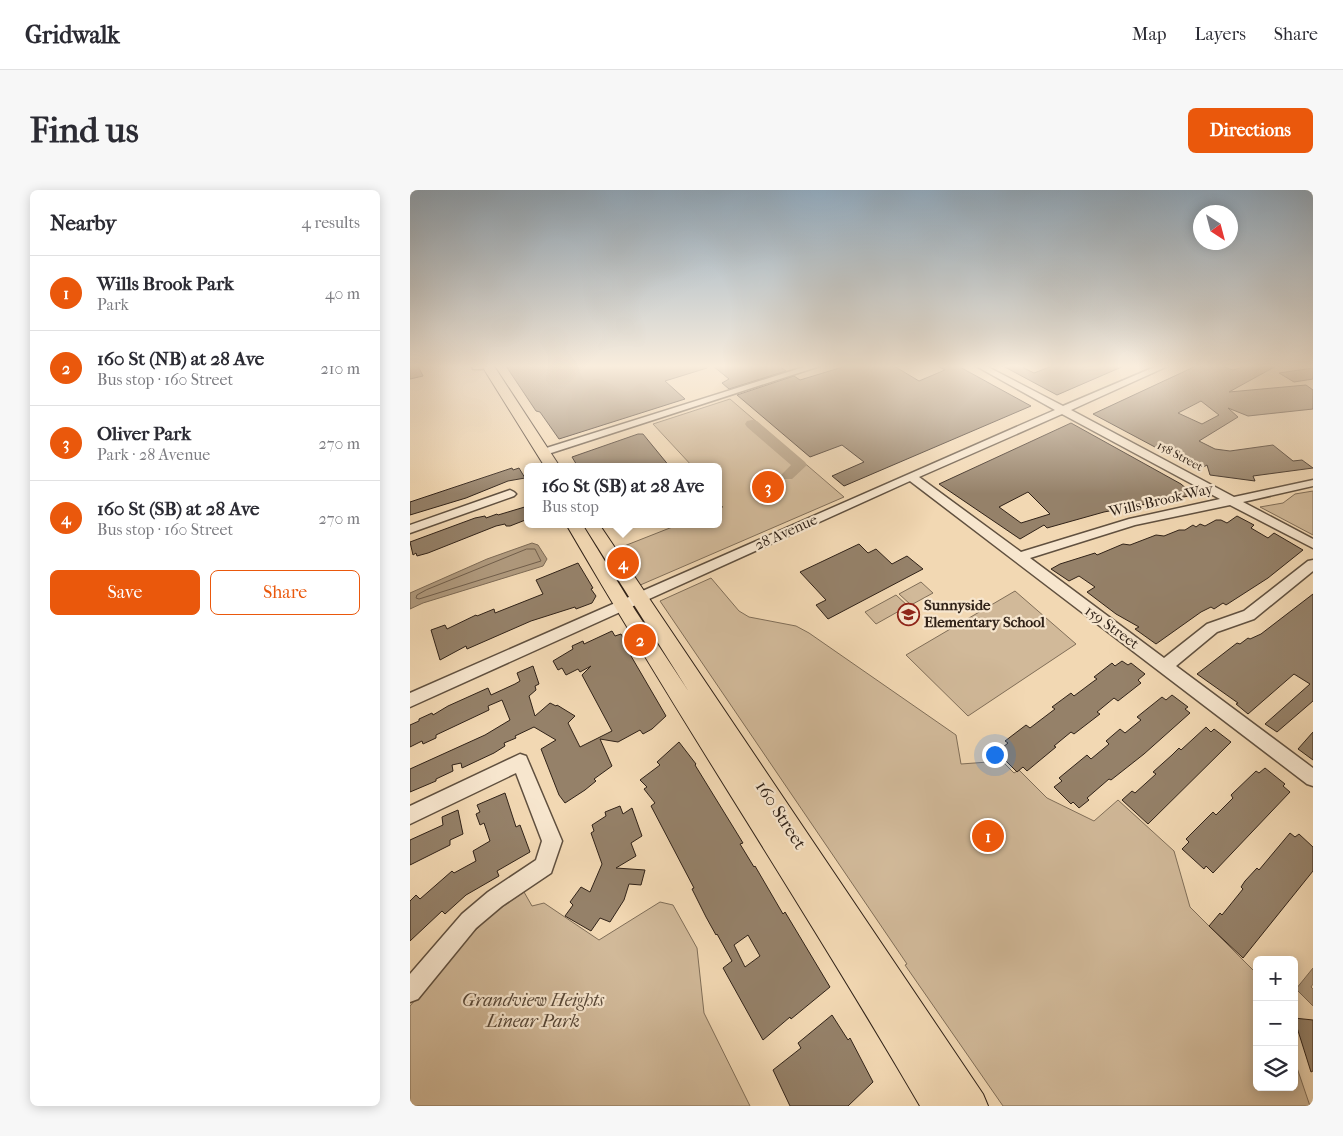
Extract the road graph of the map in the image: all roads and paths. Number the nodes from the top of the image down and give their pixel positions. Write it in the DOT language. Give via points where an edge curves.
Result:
graph roads {
  1 [pos="503,409"];
  2 [pos="512,409"];
  3 [pos="681,409"];
  4 [pos="1066,409"];
  5 [pos="1063,410"];
  6 [pos="514,428"];
  7 [pos="544,452"];
  8 [pos="536,463"];
  9 [pos="551,463"];
  10 [pos="912,477"];
  11 [pos="1313,483"];
  12 [pos="510,494"];
  13 [pos="1233,500"];
  14 [pos="577,528"];
  15 [pos="593,528"];
  16 [pos="410,529"];
  17 [pos="1313,544"];
  18 [pos="1020,558"];
  19 [pos="1313,564"];
  20 [pos="630,601"];
  21 [pos="1165,666"];
  22 [pos="410,700"];
  23 [pos="1313,778"];
  24 [pos="410,814"];
  25 [pos="410,991"];
  26 [pos="939,1106"];
  27 [pos="971,1106"];
  1 -- 6 [label="main road"];
  2 -- 7 [label="main road"];
  3 -- 7 [label="street"];
  4 -- 5 [label="street, 28 Avenue"];
  5 -- 10 [label="street, 28 Avenue"];
  5 -- 13 [label="street, 158 Street"];
  6 -- 7 [label="main road" via="523,430 535,449"];
  6 -- 8 [label="main road"];
  7 -- 9 [label="main road"];
  10 -- 18 [label="street, 159 Street"];
  10 -- 20 [label="street, 28 Avenue"];
  11 -- 13 [label="street, Wills Brook Way"];
  12 -- 16 [label="street"];
  13 -- 17 [label="street, 158 Street"];
  13 -- 18 [label="street, Wills Brook Way" via="1134,522"];
  14 -- 20 [label="main road, 160 Street"];
  15 -- 20 [label="main road, 160 Street"];
  18 -- 21 [label="street, 159 Street"];
  19 -- 21 [label="street" via="1249,615 1212,628"];
  20 -- 22 [label="street, 28 Avenue"];
  20 -- 26 [label="main road, 160 Street"];
  20 -- 27 [label="main road, 160 Street"];
  21 -- 23 [label="street, 159 Street"];
  24 -- 25 [label="street" via="520,762 552,842 544,866 469,921"];
}
